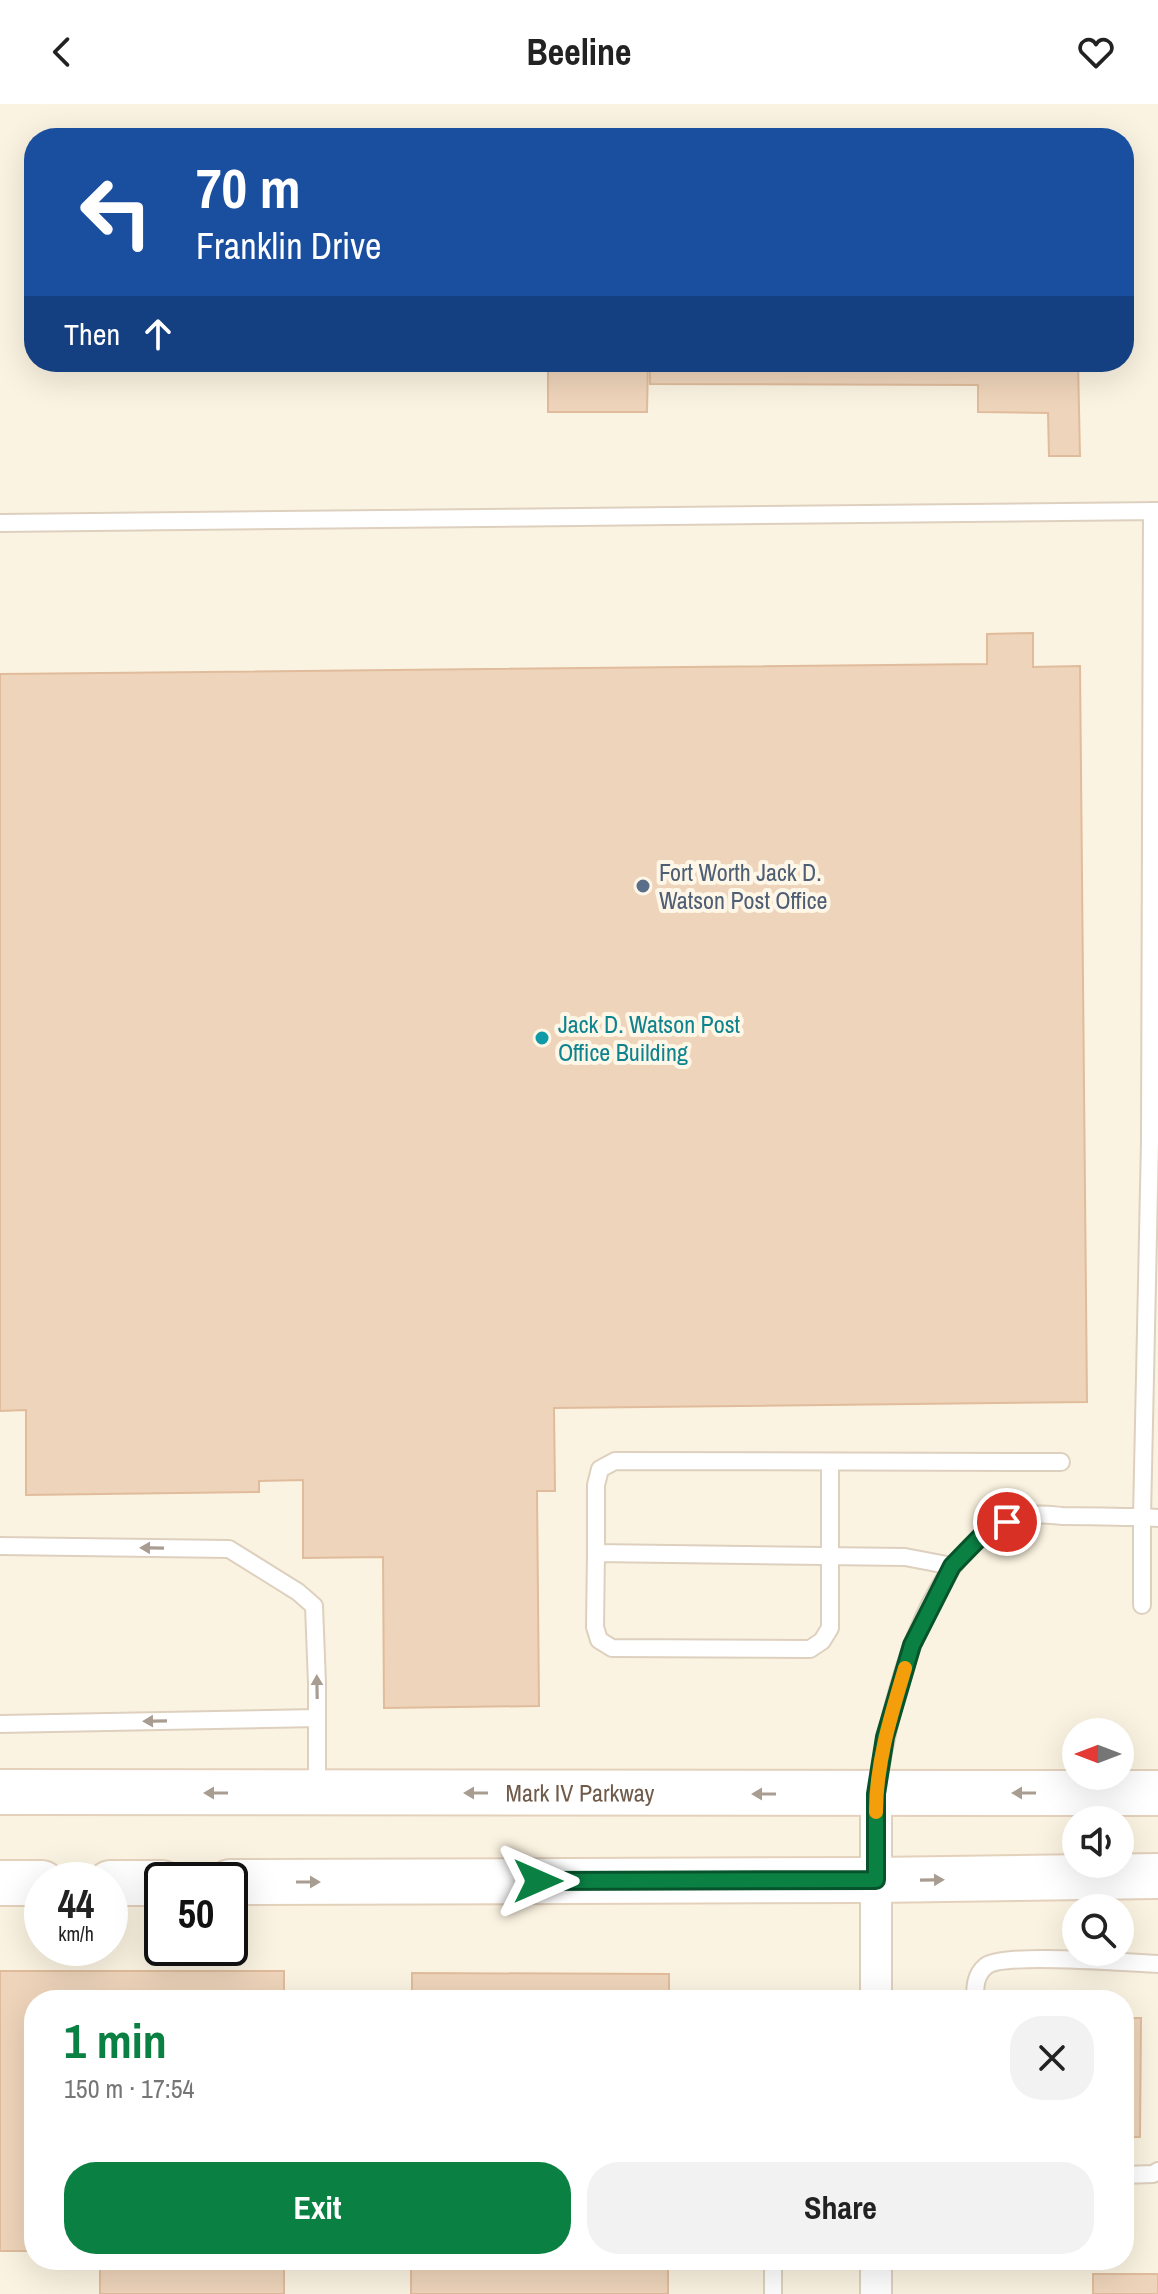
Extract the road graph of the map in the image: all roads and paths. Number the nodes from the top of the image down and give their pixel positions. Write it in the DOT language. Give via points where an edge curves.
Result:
graph roads {
  1 [pos="1155,511"];
  2 [pos="0,523"];
  3 [pos="1154,1163"];
  4 [pos="1153,1235"];
  5 [pos="830,1462"];
  6 [pos="1061,1462"];
  7 [pos="1150,1518"];
  8 [pos="0,1546"];
  9 [pos="596,1553"];
  10 [pos="830,1556"];
  11 [pos="952,1566"];
  12 [pos="1142,1605"];
  13 [pos="317,1718"];
  14 [pos="0,1724"];
  15 [pos="0,1792"];
  16 [pos="317,1793"];
  17 [pos="1158,1793"];
  18 [pos="876,1794"];
  19 [pos="1158,1876"];
  20 [pos="876,1880"];
  21 [pos="248,1882"];
  22 [pos="0,1883"];
  23 [pos="24,1883"];
  24 [pos="1158,1964"];
  25 [pos="876,1990"];
  26 [pos="975,1990"];
  27 [pos="1158,2171"];
  28 [pos="1134,2175"];
  29 [pos="773,2270"];
  30 [pos="876,2270"];
  31 [pos="773,2294"];
  32 [pos="876,2294"];
  1 -- 2 [label="lane"];
  1 -- 3 [label="lane"];
  3 -- 4 [label="lane"];
  4 -- 7 [label="lane"];
  5 -- 6 [label="lane"];
  5 -- 9 [label="lane" via="615,1461 600,1469 596,1485"];
  5 -- 10 [label="lane"];
  7 -- 11 [label="lane" via="1027,1515 988,1529"];
  7 -- 12 [label="lane"];
  13 -- 8 [label="lane, one-way" via="314,1606 229,1549"];
  9 -- 10 [label="lane"];
  9 -- 10 [label="lane" via="595,1627 599,1640 612,1648 810,1649 830,1628"];
  10 -- 11 [label="lane" via="905,1557"];
  11 -- 18 [label="lane" via="912,1645 885,1737"];
  13 -- 14 [label="lane, one-way"];
  13 -- 16 [label="lane"];
  16 -- 15 [label="main road, Mark IV Parkway, one-way"];
  18 -- 16 [label="main road, Mark IV Parkway, one-way"];
  17 -- 18 [label="main road, Mark IV Parkway, one-way"];
  18 -- 20 [label="street"];
  20 -- 19 [label="main road, one-way"];
  21 -- 20 [label="main road, one-way"];
  20 -- 25 [label="street"];
  22 -- 23 [label="main road"];
  24 -- 26 [label="lane" via="1011,1959 987,1965"];
  27 -- 28 [label="lane"];
  29 -- 31 [label="lane"];
  30 -- 32 [label="street"];
}
